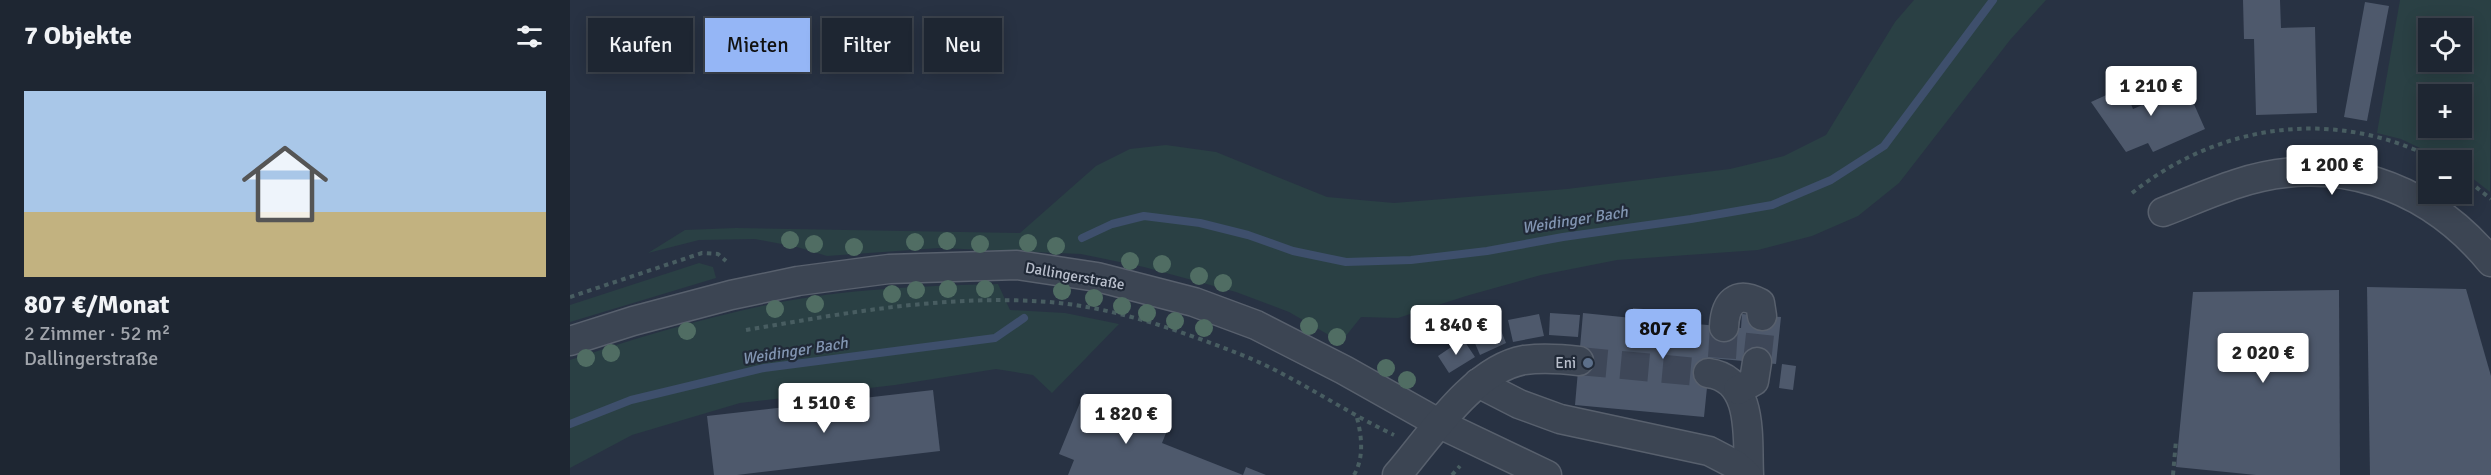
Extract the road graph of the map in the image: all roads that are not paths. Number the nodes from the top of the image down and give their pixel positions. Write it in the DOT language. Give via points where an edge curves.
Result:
graph roads {
  1 [pos="2163,212"];
  2 [pos="2491,262"];
  3 [pos="1762,316"];
  4 [pos="1724,327"];
  5 [pos="570,341"];
  6 [pos="1579,361"];
  7 [pos="1757,362"];
  8 [pos="1478,383"];
  9 [pos="1440,424"];
  10 [pos="1397,475"];
  11 [pos="1547,475"];
  12 [pos="1748,475"];
  1 -- 2 [label="street" via="2237,183 2294,173 2337,173 2384,183 2418,199 2453,223"];
  3 -- 4 [label="street" via="1760,303 1741,298 1731,302"];
  5 -- 9 [label="street, Dallingerstraße" via="731,295 798,281 889,268 1017,265 1097,276 1194,302 1256,325"];
  6 -- 8 [label="street" via="1523,360"];
  7 -- 12 [label="street" via="1754,381 1722,374 1746,412"];
  8 -- 9 [label="street"];
  8 -- 12 [label="street" via="1560,419 1709,451"];
  9 -- 10 [label="street"];
  9 -- 11 [label="street, Dallingerstraße"];
}
